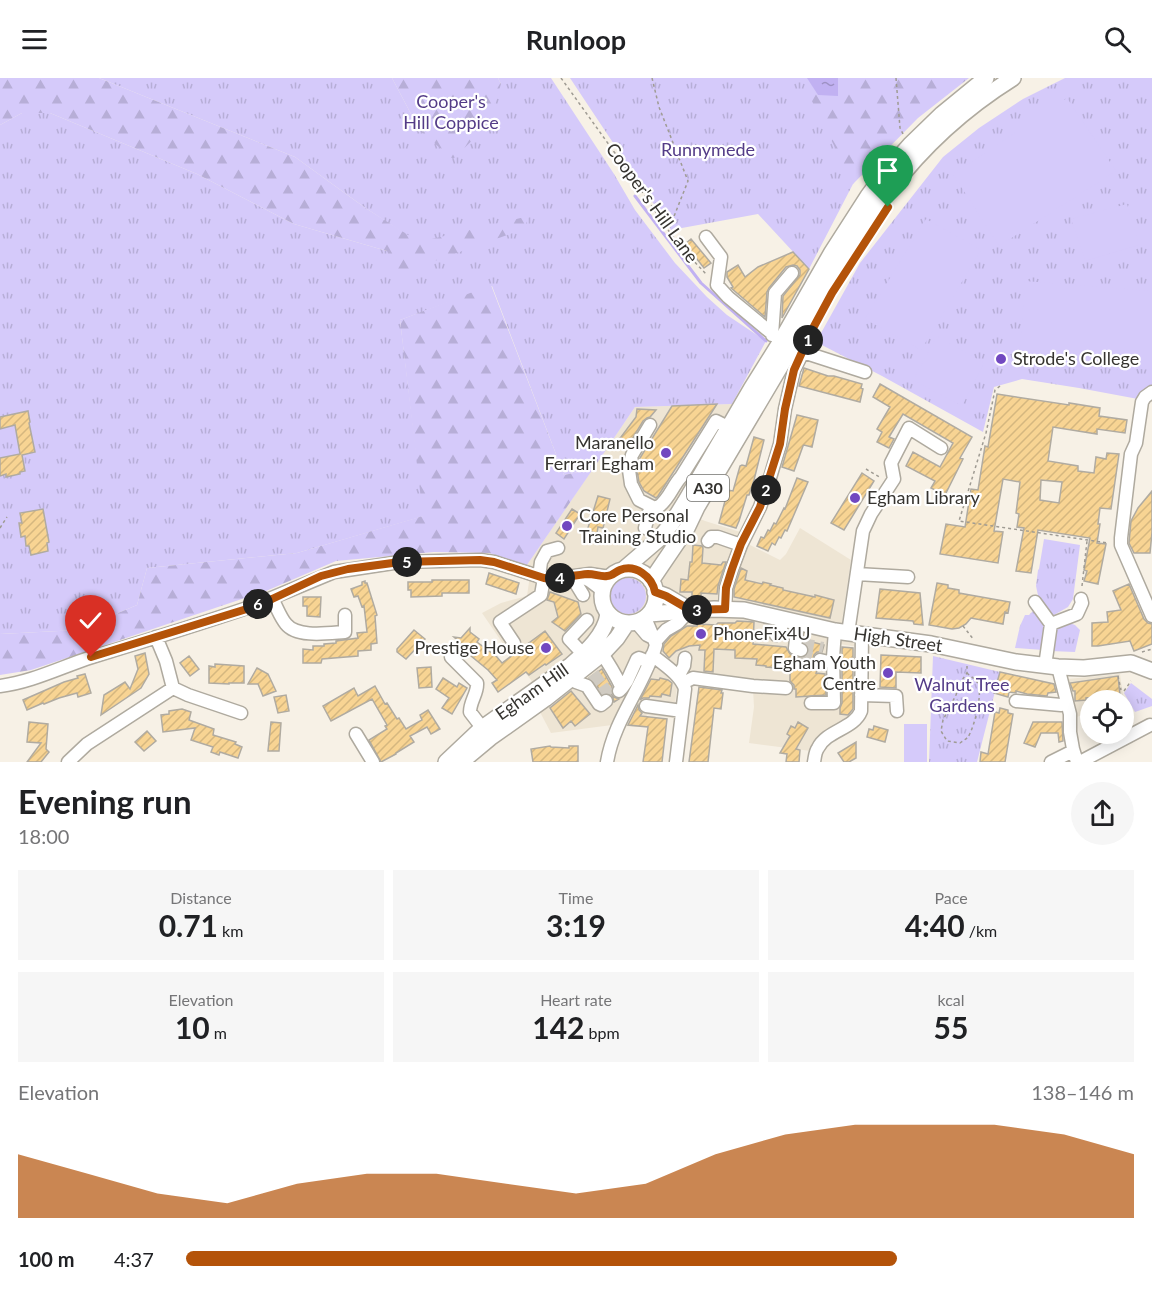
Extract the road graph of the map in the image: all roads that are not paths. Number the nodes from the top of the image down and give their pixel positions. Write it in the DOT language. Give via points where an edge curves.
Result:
graph roads {
  1 [pos="986,78"];
  2 [pos="1013,78"];
  3 [pos="706,237"];
  4 [pos="792,273"];
  5 [pos="776,338"];
  6 [pos="865,372"];
  7 [pos="1152,392"];
  8 [pos="650,425"];
  9 [pos="729,427"];
  10 [pos="941,448"];
  11 [pos="676,483"];
  12 [pos="692,490"];
  13 [pos="655,508"];
  14 [pos="645,528"];
  15 [pos="708,541"];
  16 [pos="741,544"];
  17 [pos="558,548"];
  18 [pos="624,569"];
  19 [pos="857,574"];
  20 [pos="577,576"];
  21 [pos="541,578"];
  22 [pos="908,578"];
  23 [pos="606,584"];
  24 [pos="653,586"];
  25 [pos="583,595"];
  26 [pos="272,599"];
  27 [pos="1081,599"];
  28 [pos="1035,602"];
  29 [pos="725,609"];
  30 [pos="690,610"];
  31 [pos="608,614"];
  32 [pos="345,615"];
  33 [pos="1152,616"];
  34 [pos="639,619"];
  35 [pos="587,620"];
  36 [pos="791,620"];
  37 [pos="1051,624"];
  38 [pos="849,633"];
  39 [pos="776,635"];
  40 [pos="156,637"];
  41 [pos="654,640"];
  42 [pos="514,643"];
  43 [pos="799,648"];
  44 [pos="583,654"];
  45 [pos="602,654"];
  46 [pos="451,657"];
  47 [pos="685,658"];
  48 [pos="651,659"];
  49 [pos="1052,667"];
  50 [pos="1151,674"];
  51 [pos="573,677"];
  52 [pos="681,680"];
  53 [pos="0,686"];
  54 [pos="173,688"];
  55 [pos="786,688"];
  56 [pos="596,691"];
  57 [pos="861,695"];
  58 [pos="1016,701"];
  59 [pos="811,703"];
  60 [pos="1067,703"];
  61 [pos="646,706"];
  62 [pos="682,711"];
  63 [pos="897,711"];
  64 [pos="241,713"];
  65 [pos="1150,724"];
  66 [pos="486,733"];
  67 [pos="356,734"];
  68 [pos="1077,758"];
  69 [pos="68,762"];
  70 [pos="373,762"];
  71 [pos="446,762"];
  72 [pos="458,762"];
  73 [pos="607,762"];
  74 [pos="676,762"];
  75 [pos="814,762"];
  76 [pos="1051,762"];
  1 -- 5 [label="main road, A30" via="910,144 885,173"];
  2 -- 24 [label="main road, A30" via="948,127 887,193 847,253"];
  3 -- 5 [label="street" via="721,257 717,285"];
  4 -- 5 [label="street" via="775,293"];
  5 -- 9 [label="main road, A30"];
  6 -- 16 [label="street" via="803,352 780,407 780,444 769,481"];
  7 -- 33 [label="street" via="1142,402 1131,454 1121,544"];
  8 -- 13 [label="street" via="628,470 639,500"];
  9 -- 11 [label="street" via="716,421"];
  9 -- 12 [label="main road, A30"];
  10 -- 19 [label="street" via="909,428 891,463 894,479 866,524"];
  11 -- 12 [label="street"];
  11 -- 13 [label="street"];
  12 -- 18 [label="main road, A30" via="664,533"];
  13 -- 14 [label="street" via="649,512"];
  15 -- 16 [label="street" via="718,537"];
  16 -- 29 [label="street" via="726,588"];
  17 -- 21 [label="street" via="547,551 541,562"];
  18 -- 23 [label="main road"];
  18 -- 24 [label="main road" via="638,570 648,576"];
  19 -- 22 [label="street"];
  19 -- 38 [label="street"];
  20 -- 21 [label="street"];
  20 -- 23 [label="street"];
  20 -- 25 [label="street" via="575,582"];
  21 -- 26 [label="street" via="480,560 400,562 334,572"];
  21 -- 42 [label="street" via="541,595 500,622"];
  23 -- 31 [label="main road" via="602,603"];
  24 -- 30 [label="main road"];
  24 -- 34 [label="main road" via="655,602"];
  26 -- 32 [label="street" via="287,626 298,632 349,632"];
  26 -- 40 [label="street"];
  27 -- 37 [label="street" via="1077,614"];
  28 -- 37 [label="street"];
  29 -- 30 [label="main road, High Street"];
  29 -- 36 [label="main road, High Street"];
  30 -- 34 [label="main road, High Street"];
  30 -- 41 [label="street"];
  31 -- 34 [label="main road" via="616,620"];
  31 -- 44 [label="main road, Egham Hill" via="599,636"];
  34 -- 41 [label="street"];
  34 -- 45 [label="main road, Egham Hill"];
  35 -- 44 [label="street" via="569,639"];
  36 -- 38 [label="main road, High Street"];
  36 -- 39 [label="street"];
  36 -- 43 [label="street"];
  37 -- 49 [label="street"];
  38 -- 49 [label="main road, High Street"];
  38 -- 57 [label="street"];
  38 -- 59 [label="street" via="828,655 834,703"];
  40 -- 53 [label="street"];
  40 -- 54 [label="street"];
  41 -- 48 [label="street"];
  44 -- 66 [label="main road, Egham Hill"];
  45 -- 48 [label="street" via="614,680 627,681 637,659"];
  45 -- 51 [label="main road, Egham Hill"];
  46 -- 66 [label="street" via="477,682 470,712"];
  47 -- 52 [label="street"];
  48 -- 52 [label="street"];
  48 -- 73 [label="street" via="610,743"];
  49 -- 50 [label="main road, High Street"];
  49 -- 60 [label="street"];
  51 -- 56 [label="street"];
  51 -- 66 [label="main road, Egham Hill" via="545,699"];
  52 -- 55 [label="street"];
  52 -- 62 [label="street" via="685,689"];
  54 -- 64 [label="street"];
  54 -- 69 [label="street" via="87,744"];
  57 -- 63 [label="street" via="896,696"];
  57 -- 75 [label="street" via="860,715 821,743"];
  58 -- 60 [label="street"];
  60 -- 68 [label="street"];
  61 -- 62 [label="street"];
  62 -- 74 [label="street"];
  65 -- 68 [label="street"];
  66 -- 71 [label="main road, Egham Hill"];
  66 -- 72 [label="main road, Egham Hill"];
  67 -- 70 [label="street"];
  68 -- 76 [label="street"];
}
